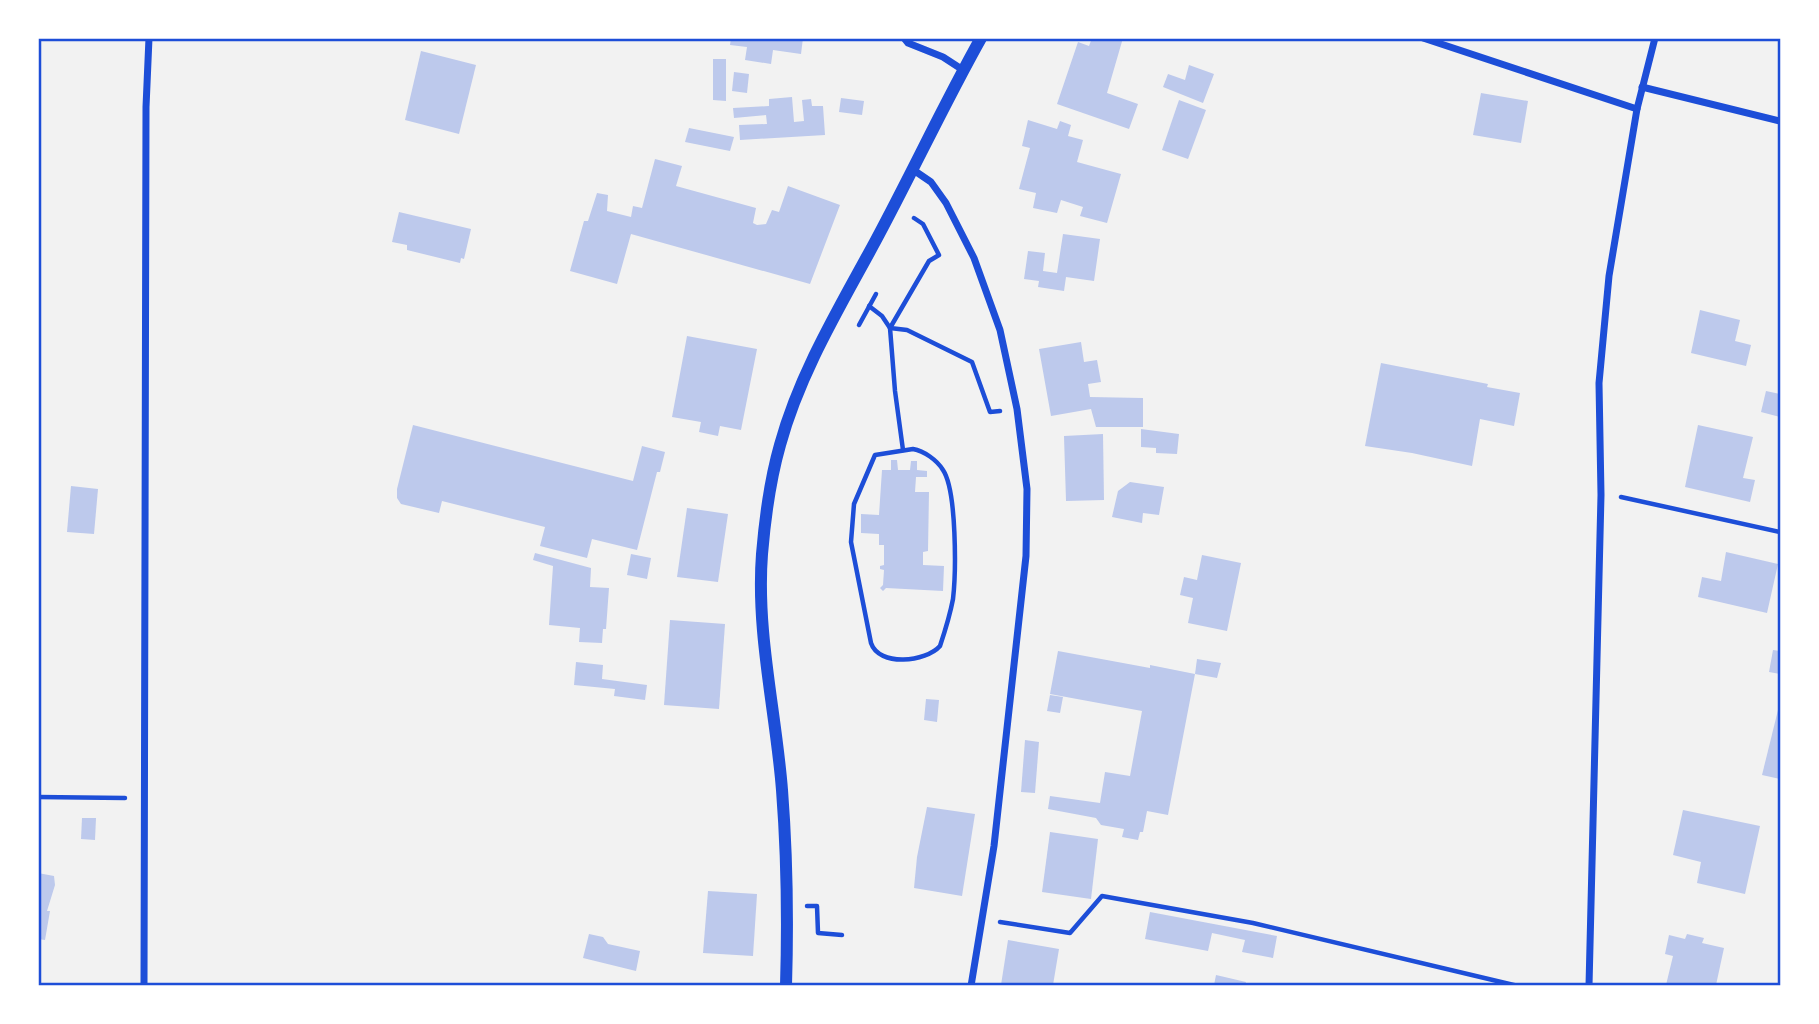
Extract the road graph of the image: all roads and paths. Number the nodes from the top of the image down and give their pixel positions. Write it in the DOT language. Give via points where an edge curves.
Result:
graph roads {
  1 [pos="149,38"];
  2 [pos="904,38"];
  3 [pos="981,38"];
  4 [pos="1423,38"];
  5 [pos="1656,38"];
  6 [pos="963,70"];
  7 [pos="1642,86"];
  8 [pos="1637,109"];
  9 [pos="1780,121"];
  10 [pos="911,169"];
  11 [pos="914,218"];
  12 [pos="869,306"];
  13 [pos="890,328"];
  14 [pos="1017,409"];
  15 [pos="903,450"];
  16 [pos="1601,495"];
  17 [pos="1780,532"];
  18 [pos="38,797"];
  19 [pos="143,799"];
  20 [pos="802,906"];
  21 [pos="996,922"];
  22 [pos="842,935"];
  23 [pos="144,985"];
  24 [pos="786,985"];
  25 [pos="971,985"];
  26 [pos="1518,985"];
  27 [pos="1589,985"];
  1 -- 19 [label="street"];
  2 -- 6 [label="street"];
  3 -- 6 [label="street"];
  4 -- 8 [label="street"];
  5 -- 7 [label="street"];
  6 -- 10 [label="street"];
  7 -- 8 [label="street"];
  7 -- 9 [label="street"];
  8 -- 16 [label="street" via="1609,276 1600,383"];
  10 -- 14 [label="street" via="931,182 946,203 974,258 1000,330"];
  10 -- 24 [label="street" via="795,402 768,504 761,618 782,789"];
  11 -- 13 [label="path" via="927,230 939,255 929,261"];
  12 -- 13 [label="path"];
  13 -- 14 [label="path" via="907,330 972,362 990,412"];
  13 -- 15 [label="path"];
  14 -- 25 [label="street" via="1027,489 1026,556 994,846"];
  15 -- 15 [label="path" via="922,451 943,470 951,488 953,601 935,652 886,658 873,650 871,643 851,542 852,515 875,455"];
  16 -- 17 [label="path"];
  16 -- 27 [label="street"];
  18 -- 19 [label="path"];
  19 -- 23 [label="street"];
  20 -- 22 [label="path" via="817,906 818,933"];
  21 -- 26 [label="path" via="1070,933 1102,896 1253,923"];
}
